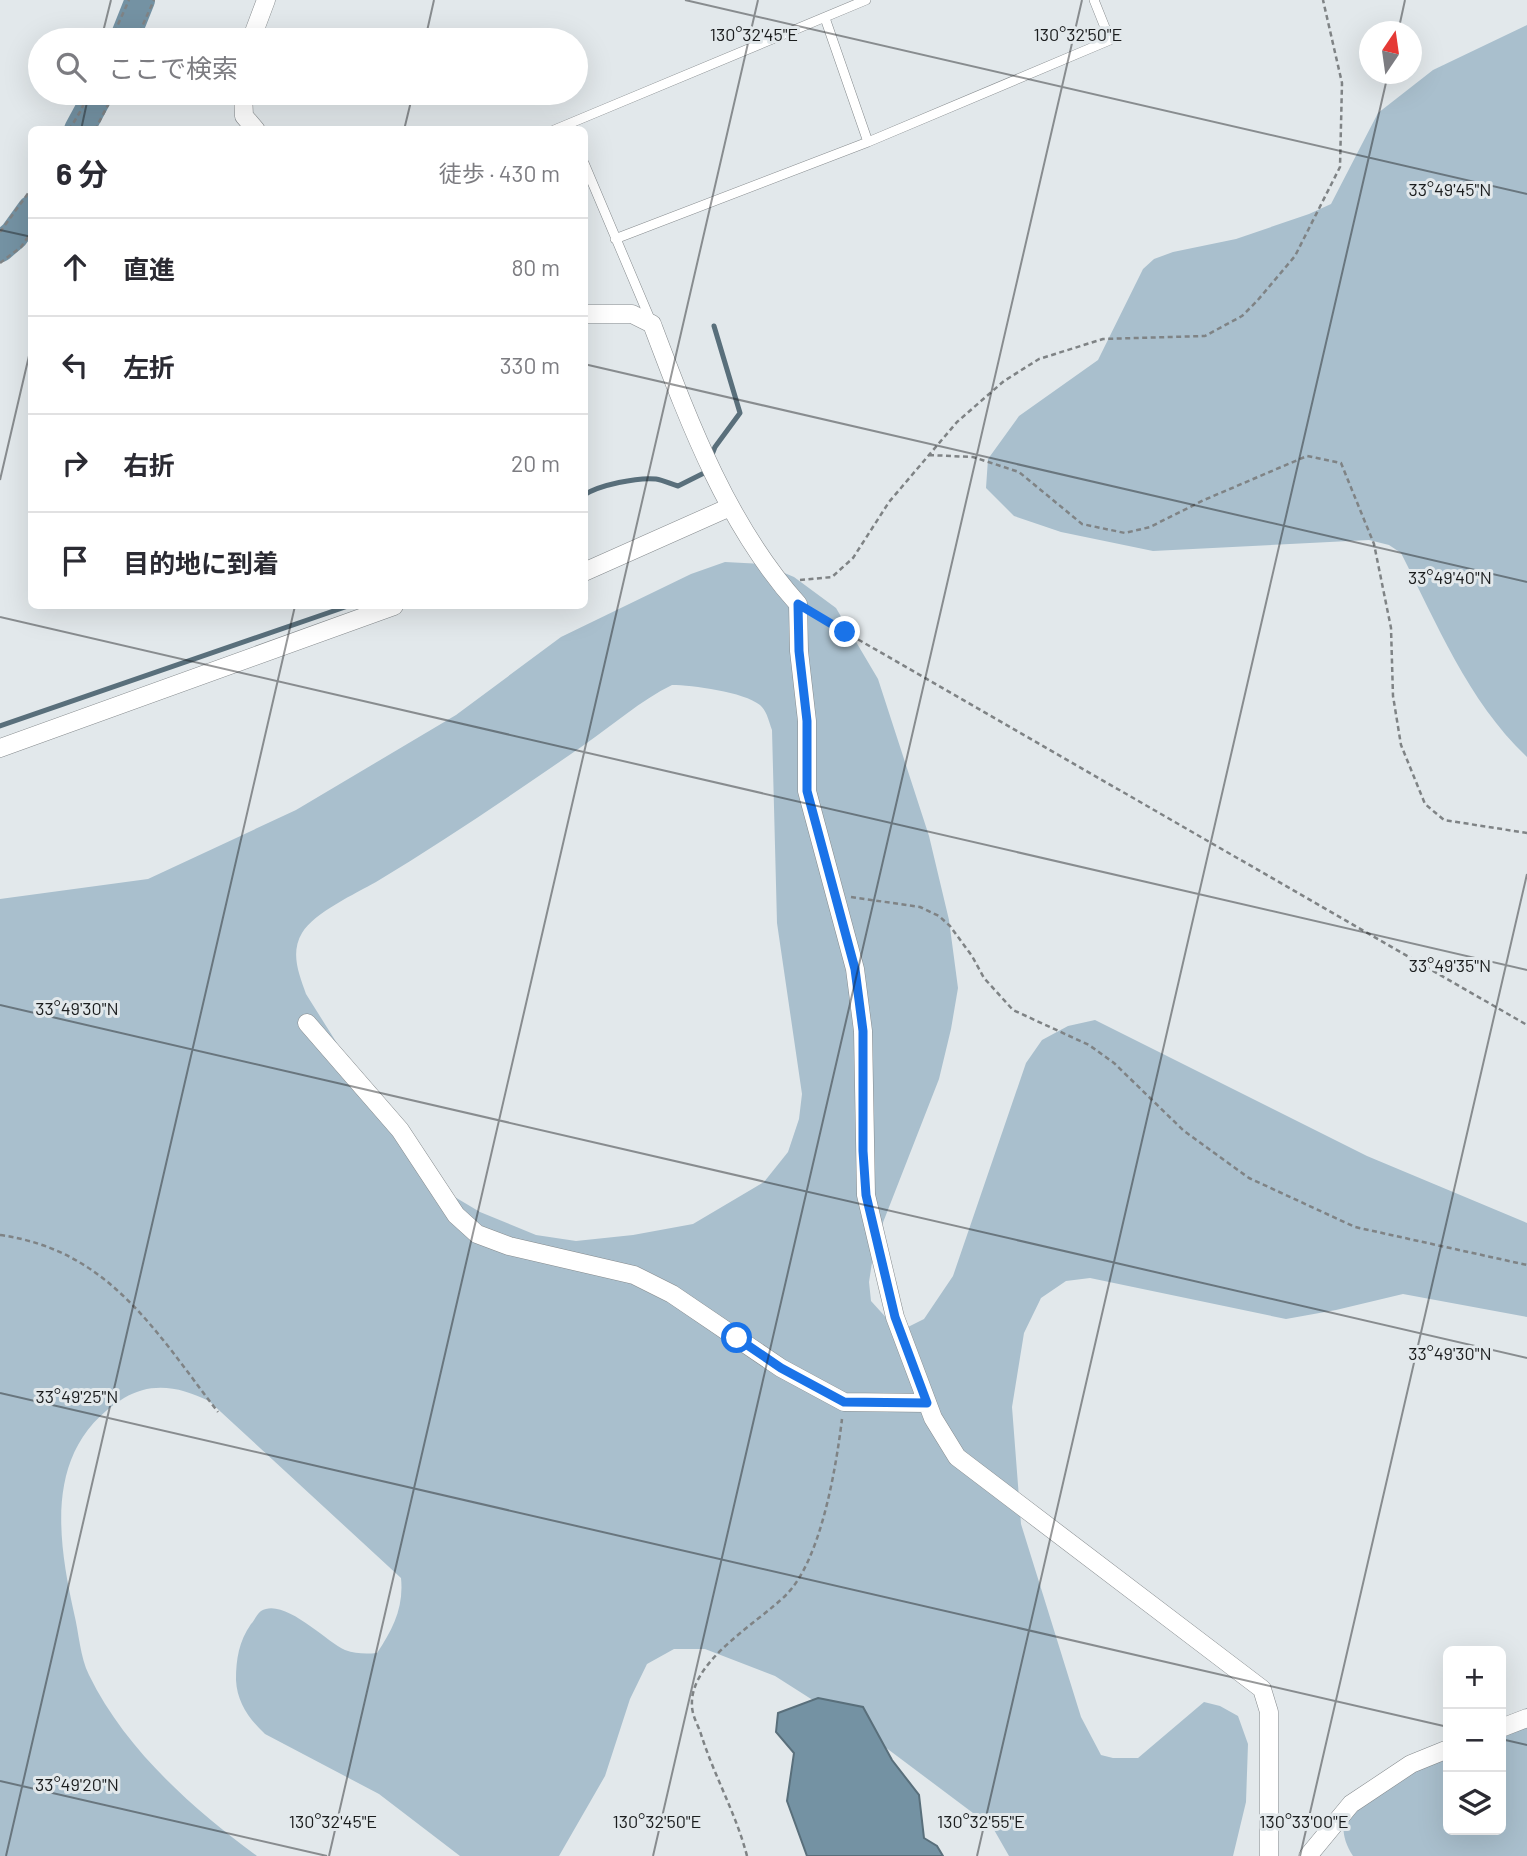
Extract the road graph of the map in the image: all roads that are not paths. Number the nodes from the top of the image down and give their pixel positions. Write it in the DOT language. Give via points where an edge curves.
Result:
graph roads {
  1 [pos="266,0"];
  2 [pos="866,0"];
  3 [pos="1094,0"];
  4 [pos="825,18"];
  5 [pos="256,28"];
  6 [pos="244,105"];
  7 [pos="253,126"];
  8 [pos="572,126"];
  9 [pos="868,142"];
  10 [pos="588,173"];
  11 [pos="615,239"];
  12 [pos="588,314"];
  13 [pos="652,324"];
  14 [pos="730,507"];
  15 [pos="588,570"];
  16 [pos="386,609"];
  17 [pos="0,748"];
  18 [pos="307,1023"];
  19 [pos="927,1403"];
  20 [pos="1527,1718"];
  21 [pos="1506,1726"];
  22 [pos="1443,1751"];
  23 [pos="1269,1856"];
  24 [pos="1308,1856"];
  1 -- 5 [label="street"];
  2 -- 4 [label="lane"];
  3 -- 9 [label="lane" via="1111,40"];
  4 -- 8 [label="lane"];
  4 -- 9 [label="lane"];
  6 -- 7 [label="street" via="244,116"];
  9 -- 11 [label="lane"];
  10 -- 11 [label="lane"];
  11 -- 13 [label="lane"];
  12 -- 13 [label="street" via="632,314"];
  13 -- 14 [label="street" via="695,438"];
  14 -- 15 [label="street"];
  14 -- 19 [label="street" via="776,580 798,604 807,791 855,969 863,1031 866,1195 895,1317"];
  16 -- 17 [label="street"];
  18 -- 19 [label="street" via="400,1130 456,1215 477,1234 509,1246 634,1275 672,1294 781,1368 844,1402"];
  19 -- 23 [label="street" via="957,1457 1262,1689 1269,1712"];
  20 -- 21 [label="street"];
  22 -- 24 [label="street" via="1411,1764 1351,1804"];
}
